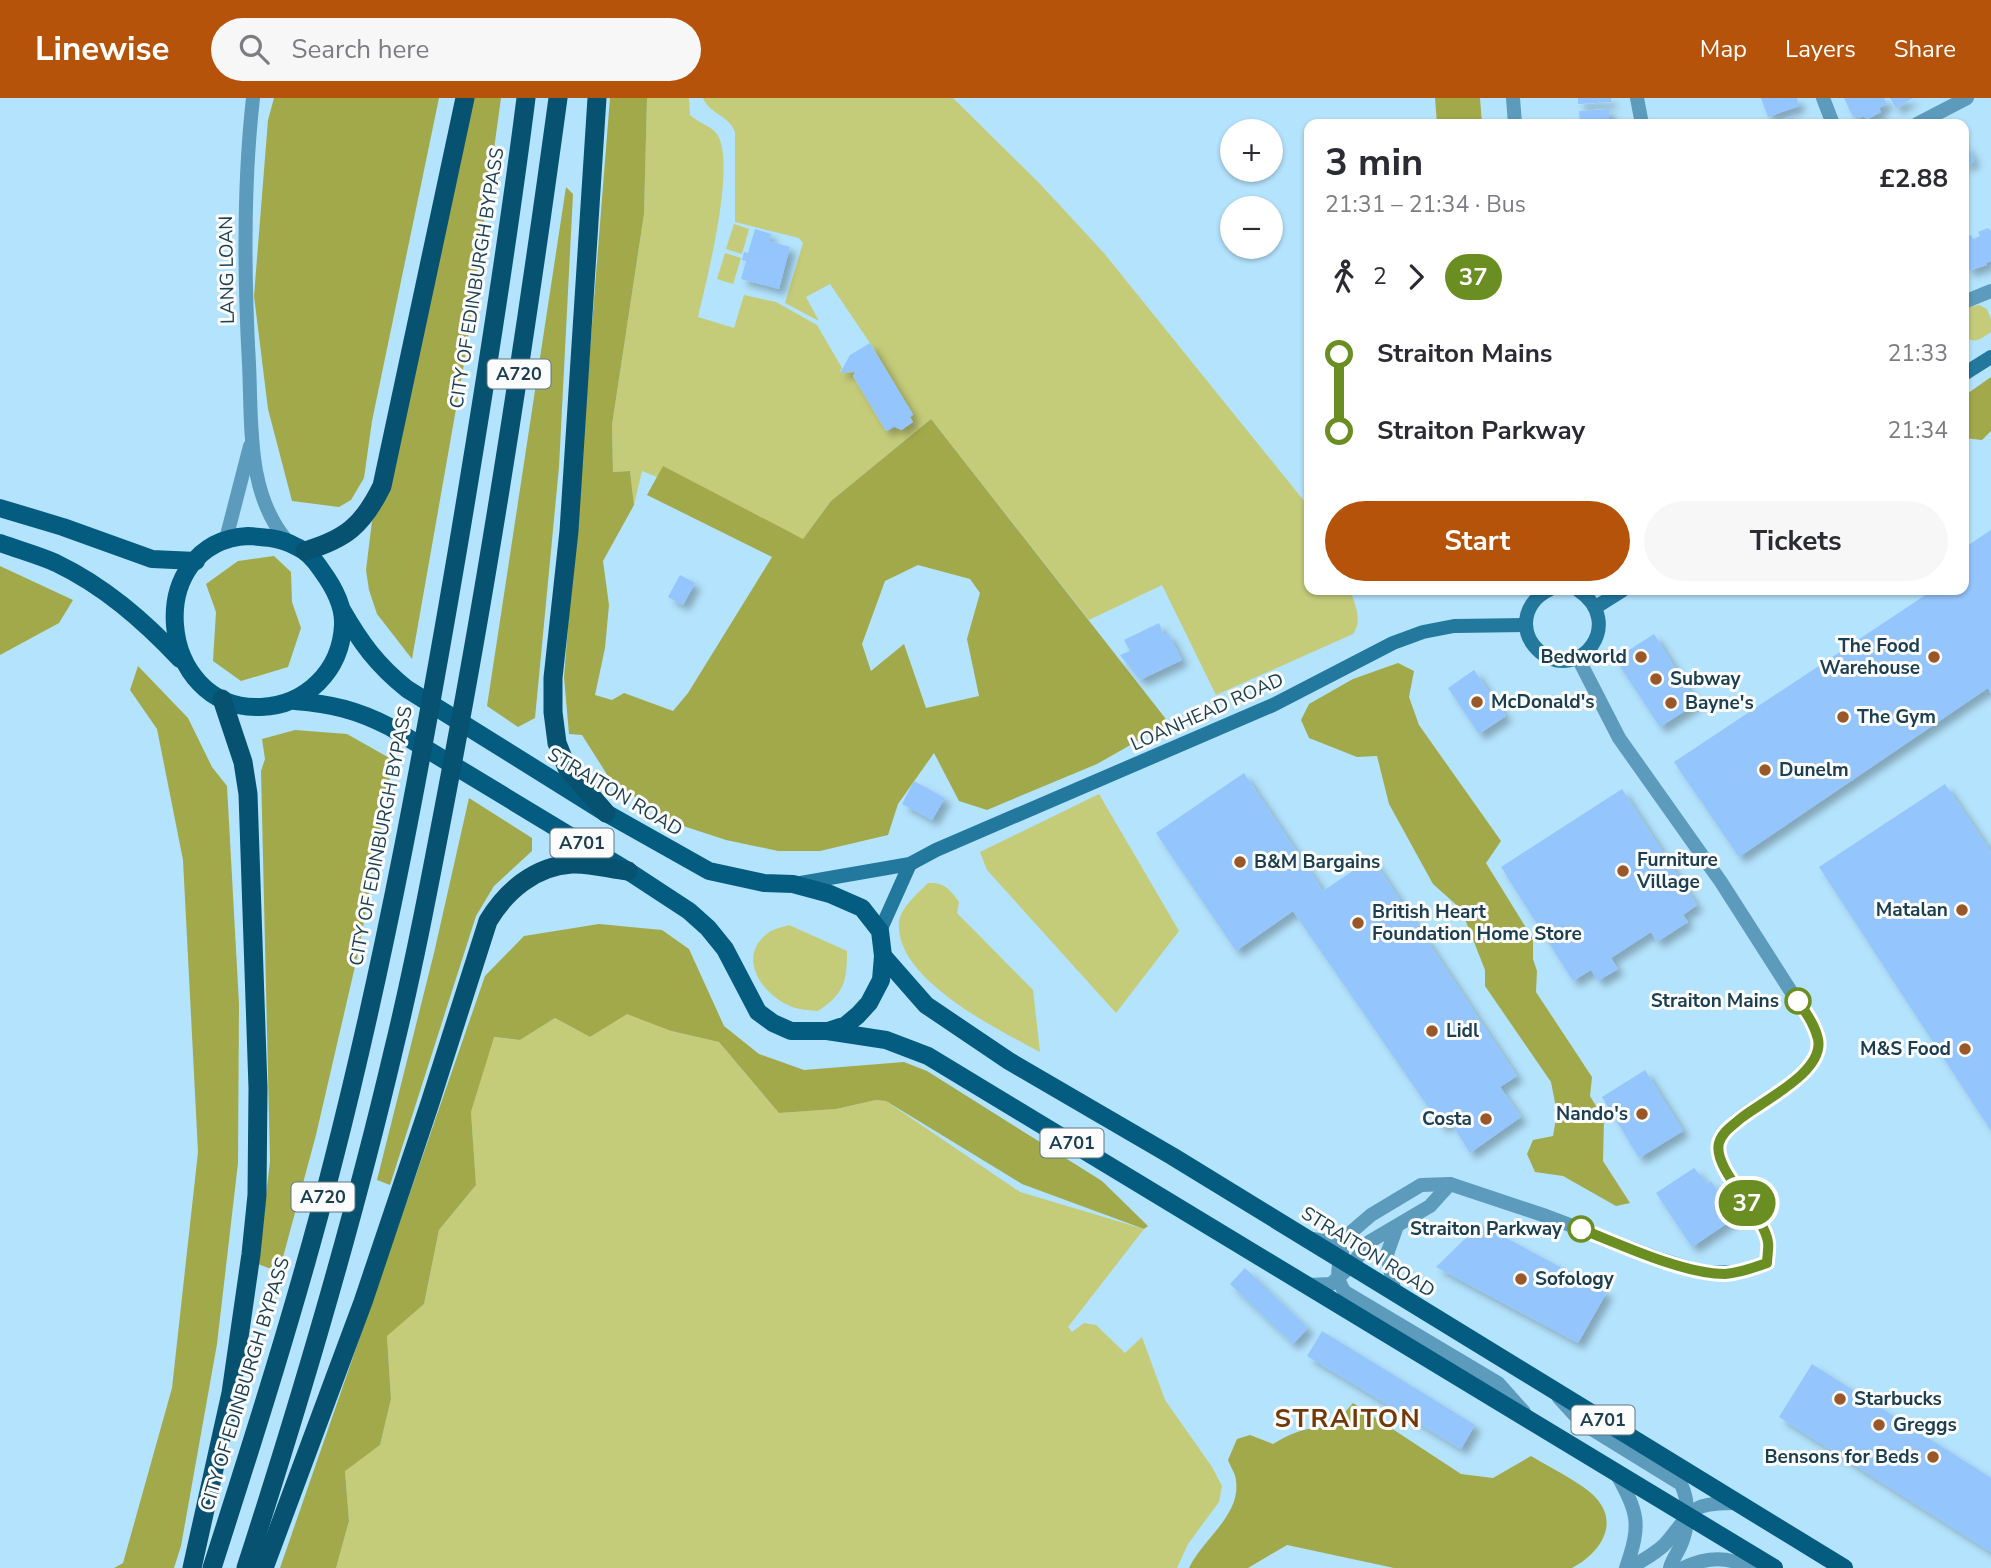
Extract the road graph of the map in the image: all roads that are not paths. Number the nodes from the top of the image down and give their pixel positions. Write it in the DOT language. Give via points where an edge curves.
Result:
graph roads {
  1 [pos="253,98"];
  2 [pos="465,98"];
  3 [pos="526,98"];
  4 [pos="558,98"];
  5 [pos="597,98"];
  6 [pos="1513,98"];
  7 [pos="1637,98"];
  8 [pos="1823,98"];
  9 [pos="1967,98"];
  10 [pos="1515,119"];
  11 [pos="1641,119"];
  12 [pos="1831,119"];
  13 [pos="1927,119"];
  14 [pos="1991,291"];
  15 [pos="1969,300"];
  16 [pos="1991,357"];
  17 [pos="1969,368"];
  18 [pos="251,442"];
  19 [pos="0,508"];
  20 [pos="226,539"];
  21 [pos="0,543"];
  22 [pos="297,547"];
  23 [pos="196,561"];
  24 [pos="1542,595"];
  25 [pos="1586,595"];
  26 [pos="1615,595"];
  27 [pos="1596,607"];
  28 [pos="342,610"];
  29 [pos="1526,625"];
  30 [pos="1578,657"];
  31 [pos="186,665"];
  32 [pos="222,699"];
  33 [pos="295,701"];
  34 [pos="606,813"];
  35 [pos="910,864"];
  36 [pos="628,871"];
  37 [pos="793,884"];
  38 [pos="880,931"];
  39 [pos="883,956"];
  40 [pos="827,1031"];
  41 [pos="1450,1184"];
  42 [pos="1397,1226"];
  43 [pos="1349,1234"];
  44 [pos="1303,1237"];
  45 [pos="1343,1268"];
  46 [pos="1307,1285"];
  47 [pos="1395,1294"];
  48 [pos="1549,1387"];
  49 [pos="1530,1419"];
  50 [pos="1615,1471"];
  51 [pos="1737,1503"];
  52 [pos="1686,1516"];
  53 [pos="192,1568"];
  54 [pos="212,1568"];
  55 [pos="246,1568"];
  56 [pos="264,1568"];
  57 [pos="1628,1568"];
  58 [pos="1670,1568"];
  59 [pos="1683,1568"];
  60 [pos="1749,1568"];
  61 [pos="1774,1568"];
  62 [pos="1844,1568"];
  1 -- 18 [label="street, LANG LOAN" via="244,282"];
  2 -- 22 [label="highway" via="382,486 371,510 358,524 326,545"];
  3 -- 54 [label="highway, CITY OF EDINBURGH BYPASS / A720" via="472,465 383,950 333,1163"];
  4 -- 55 [label="highway, A720" via="501,493 438,843 356,1197"];
  5 -- 34 [label="highway" via="553,712 557,743 567,768"];
  6 -- 10 [label="street"];
  7 -- 11 [label="street"];
  8 -- 12 [label="street"];
  9 -- 13 [label="street"];
  14 -- 15 [label="street"];
  16 -- 17 [label="main road"];
  18 -- 20 [label="street, LANG LOAN"];
  18 -- 22 [label="street, LANG LOAN" via="274,525"];
  19 -- 23 [label="main road" via="152,559"];
  20 -- 22 [label="main road" via="259,537"];
  20 -- 23 [label="main road, A701"];
  21 -- 31 [label="main road, A701" via="83,577 129,610"];
  22 -- 28 [label="main road, A701" via="330,581"];
  23 -- 31 [label="main road, A701" via="178,593 173,616"];
  24 -- 29 [label="main road" via="1533,602"];
  25 -- 27 [label="main road"];
  26 -- 27 [label="main road"];
  27 -- 30 [label="main road" via="1598,636"];
  28 -- 33 [label="main road" via="343,624 332,664 309,692"];
  28 -- 34 [label="main road, STRAITON ROAD / A701" via="364,648 407,689"];
  29 -- 30 [label="main road" via="1528,637 1543,655 1566,661"];
  29 -- 35 [label="main road, LOANHEAD ROAD" via="1454,625 1393,643 1273,705"];
  30 -- 41 [label="street" via="1619,738 1721,883 1819,1041 1808,1068 1746,1114 1719,1143 1721,1163 1768,1241 1767,1263 1738,1272 1702,1272"];
  31 -- 32 [label="main road, A701"];
  32 -- 33 [label="main road, A701" via="248,707"];
  32 -- 53 [label="highway" via="243,762 247,794 258,1088 257,1195 231,1393"];
  33 -- 36 [label="main road, A701" via="329,704 367,715"];
  34 -- 37 [label="main road, STRAITON ROAD / A701" via="709,871"];
  35 -- 37 [label="main road, LOANHEAD ROAD"];
  35 -- 38 [label="main road"];
  36 -- 40 [label="main road, A701" via="708,928 725,949 758,1012 791,1031"];
  36 -- 56 [label="highway" via="574,863 554,867 514,887 488,921 363,1301"];
  37 -- 38 [label="main road, STRAITON ROAD / A701" via="862,908"];
  38 -- 39 [label="main road, A701"];
  39 -- 40 [label="main road, A701" via="881,980 869,1003 846,1025"];
  39 -- 44 [label="main road, STRAITON ROAD / A701" via="926,1005 944,1018"];
  40 -- 46 [label="main road, A701" via="886,1040 928,1056"];
  41 -- 42 [label="street" via="1430,1206"];
  41 -- 43 [label="street" via="1420,1185"];
  42 -- 45 [label="street" via="1369,1242"];
  42 -- 47 [label="street" via="1387,1254"];
  43 -- 44 [label="street" via="1335,1242"];
  43 -- 45 [label="street"];
  44 -- 45 [label="main road, STRAITON ROAD / A701"];
  45 -- 46 [label="street" via="1331,1284"];
  45 -- 47 [label="main road, STRAITON ROAD / A701"];
  45 -- 49 [label="street" via="1340,1286 1345,1292 1498,1383"];
  46 -- 49 [label="main road, A701"];
  47 -- 48 [label="main road, STRAITON ROAD / A701"];
  48 -- 51 [label="main road, STRAITON ROAD / A701"];
  48 -- 52 [label="street" via="1582,1423 1681,1484"];
  49 -- 50 [label="main road, A701"];
  50 -- 52 [label="main road, A701"];
  50 -- 57 [label="street" via="1631,1499 1638,1524"];
  51 -- 52 [label="street" via="1707,1504"];
  51 -- 62 [label="main road, STRAITON ROAD / A701"];
  52 -- 57 [label="street" via="1665,1545"];
  52 -- 58 [label="street" via="1683,1541"];
  52 -- 61 [label="main road, A701"];
  59 -- 60 [label="street" via="1724,1559"];
}
